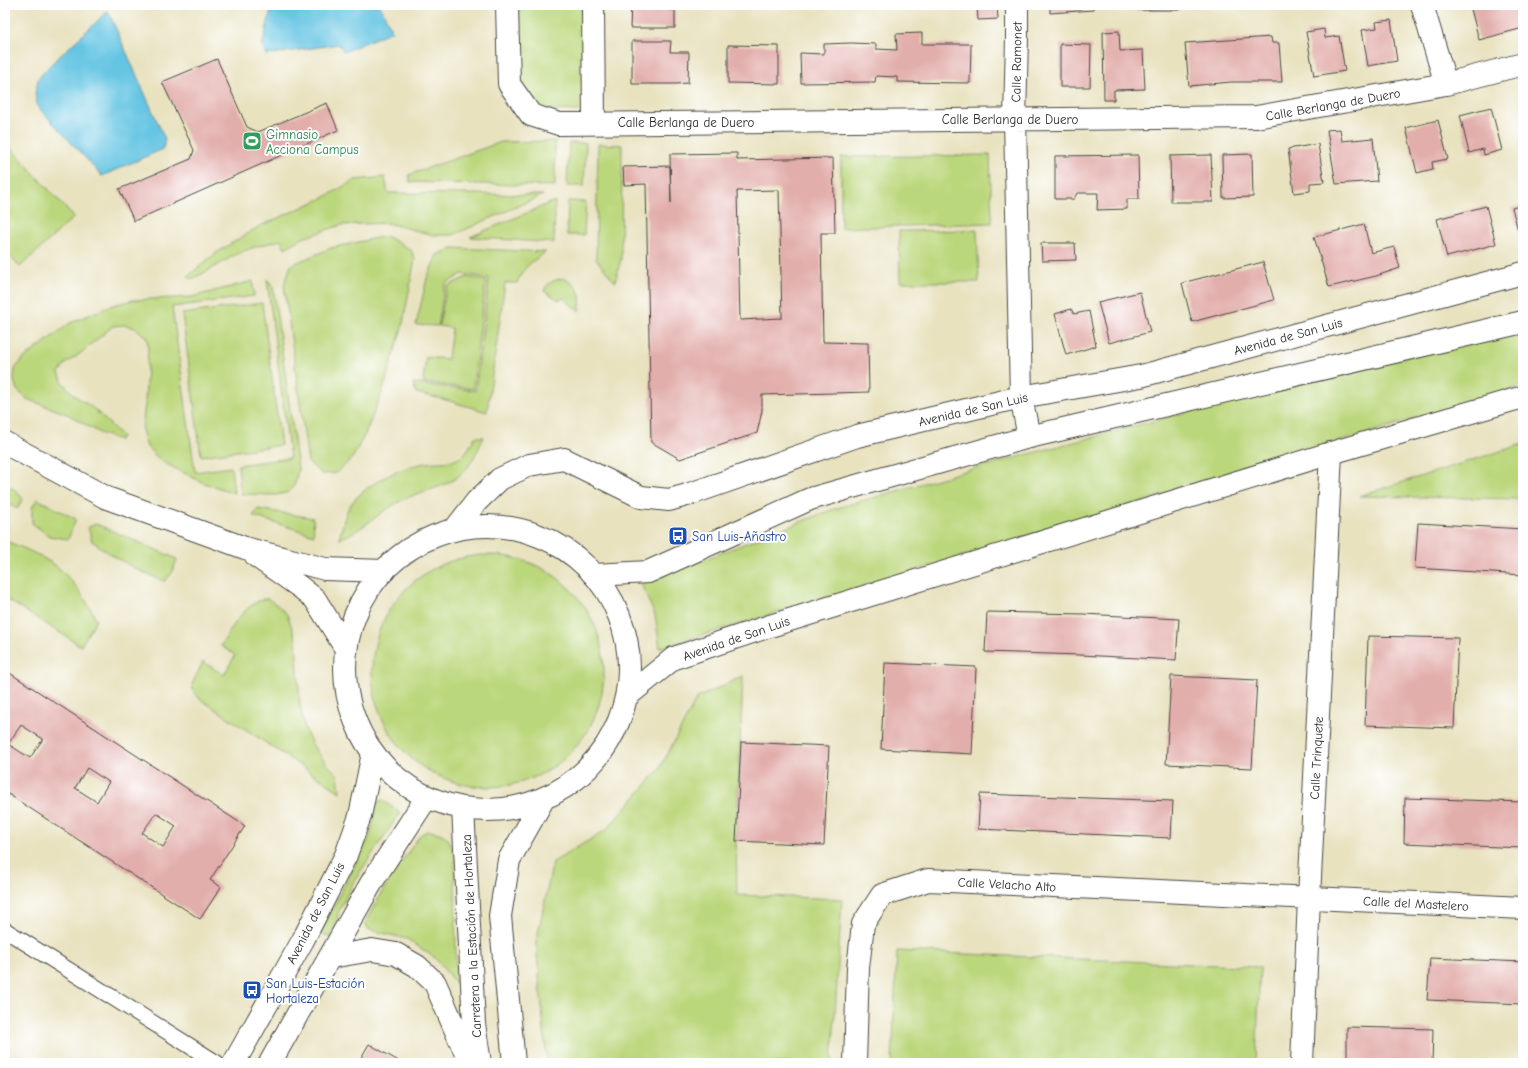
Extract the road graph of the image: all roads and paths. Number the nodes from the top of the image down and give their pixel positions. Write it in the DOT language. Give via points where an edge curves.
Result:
graph roads {
  1 [pos="507,5"];
  2 [pos="593,5"];
  3 [pos="1017,5"];
  4 [pos="1422,5"];
  5 [pos="1523,64"];
  6 [pos="1446,84"];
  7 [pos="1015,119"];
  8 [pos="594,122"];
  9 [pos="1523,273"];
  10 [pos="1523,322"];
  11 [pos="1021,397"];
  12 [pos="1523,397"];
  13 [pos="1029,437"];
  14 [pos="5,443"];
  15 [pos="1331,453"];
  16 [pos="455,529"];
  17 [pos="245,548"];
  18 [pos="384,571"];
  19 [pos="596,575"];
  20 [pos="346,649"];
  21 [pos="626,697"];
  22 [pos="373,753"];
  23 [pos="427,797"];
  24 [pos="544,798"];
  25 [pos="463,808"];
  26 [pos="1309,898"];
  27 [pos="1523,908"];
  28 [pos="5,930"];
  29 [pos="331,957"];
  30 [pos="217,1063"];
  31 [pos="234,1063"];
  32 [pos="270,1063"];
  33 [pos="470,1063"];
  34 [pos="480,1063"];
  35 [pos="514,1063"];
  36 [pos="855,1063"];
  37 [pos="1302,1063"];
  1 -- 8 [label="street, Calle Berlanga de Duero" via="509,84 531,115 559,124"];
  2 -- 8 [label="street"];
  3 -- 7 [label="street, Calle Ramonet"];
  4 -- 6 [label="street"];
  5 -- 6 [label="street, Calle Berlanga de Duero"];
  6 -- 7 [label="street, Calle Berlanga de Duero" via="1256,118"];
  7 -- 8 [label="street, Calle Berlanga de Duero"];
  7 -- 11 [label="street, Calle Ramonet"];
  9 -- 11 [label="street, Avenida de San Luis" via="1141,376"];
  10 -- 13 [label="street"];
  11 -- 13 [label="street, Calle Ramonet"];
  11 -- 16 [label="street, Avenida de San Luis" via="857,436 669,500 641,497 564,459 529,465 500,479 476,502"];
  12 -- 15 [label="street, Avenida de San Luis"];
  13 -- 19 [label="street" via="810,499 648,572"];
  14 -- 17 [label="street" via="107,498"];
  15 -- 21 [label="street, Avenida de San Luis" via="674,658"];
  15 -- 26 [label="street, Calle Trinquete"];
  16 -- 18 [label="street" via="421,542 402,554"];
  16 -- 19 [label="street" via="470,526 517,528 534,533 577,557"];
  17 -- 18 [label="street" via="325,569"];
  17 -- 20 [label="street" via="315,600"];
  18 -- 20 [label="street" via="367,592 355,615"];
  19 -- 21 [label="street" via="613,601 626,638 630,662"];
  20 -- 22 [label="street" via="348,696 357,726"];
  21 -- 24 [label="street" via="618,723 603,750 566,786"];
  22 -- 23 [label="street" via="408,787"];
  22 -- 31 [label="street, Avenida de San Luis" via="360,816 346,855 303,940"];
  23 -- 25 [label="street"];
  23 -- 29 [label="street" via="373,880"];
  24 -- 25 [label="street" via="500,810"];
  24 -- 35 [label="street" via="509,860 500,916"];
  25 -- 34 [label="street, Carretera a la Estación de Hortaleza" via="474,1024"];
  26 -- 27 [label="street, Calle del Mastelero"];
  26 -- 36 [label="street, Calle Velacho Alto" via="928,880 882,895 863,924 858,968"];
  26 -- 37 [label="street, Calle Trinquete"];
  28 -- 30 [label="lane"];
  29 -- 32 [label="street"];
  29 -- 33 [label="street, Carretera a la Estación de Hortaleza" via="372,950 396,954 418,966 435,983"];
}
